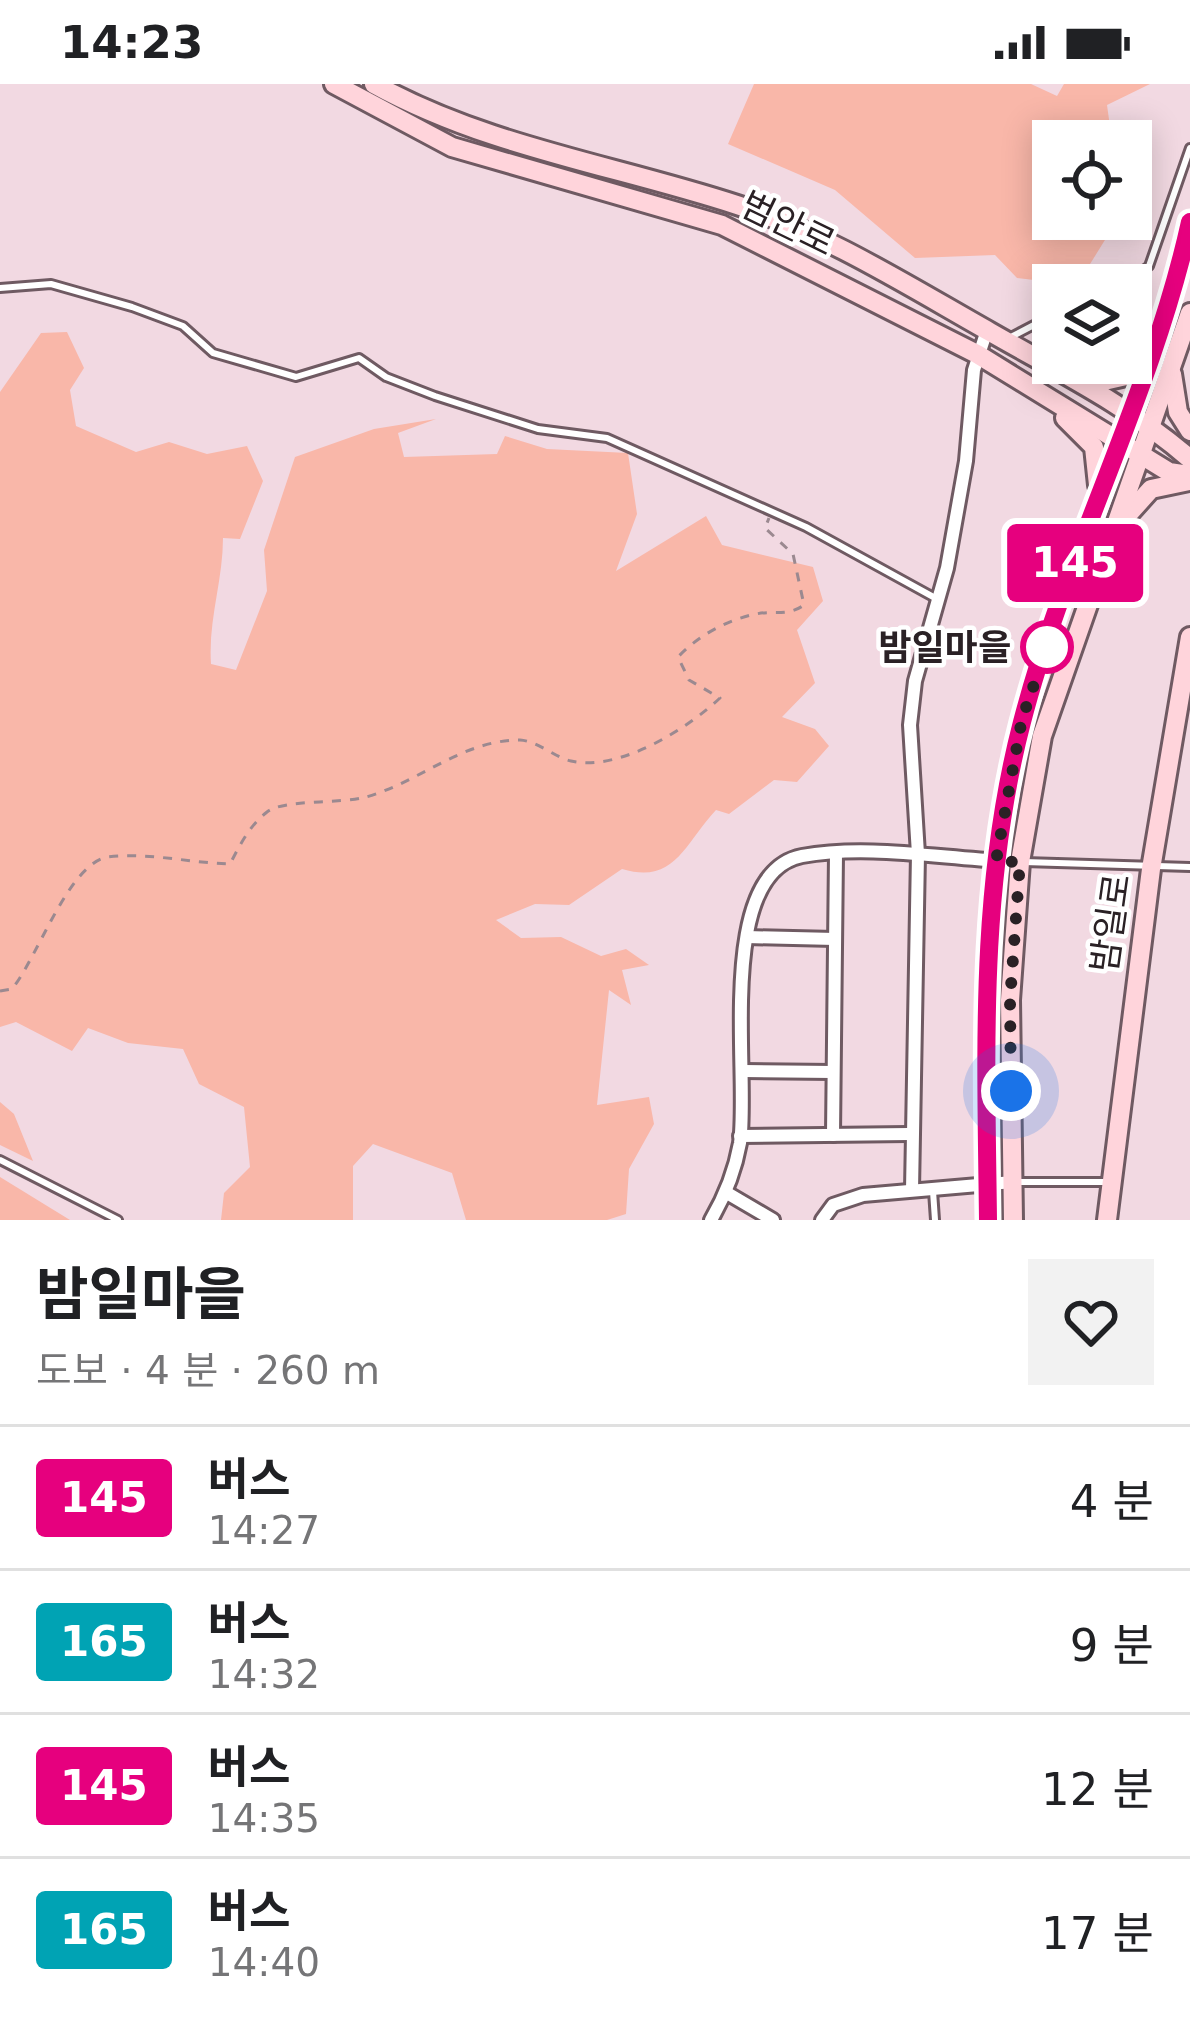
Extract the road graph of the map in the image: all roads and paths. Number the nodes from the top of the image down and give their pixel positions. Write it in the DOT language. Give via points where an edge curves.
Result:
graph roads {
  1 [pos="334,84"];
  2 [pos="374,84"];
  3 [pos="1190,148"];
  4 [pos="1190,222"];
  5 [pos="1149,264"];
  6 [pos="0,287"];
  7 [pos="1190,314"];
  8 [pos="1032,323"];
  9 [pos="987,331"];
  10 [pos="1159,334"];
  11 [pos="1005,341"];
  12 [pos="1152,343"];
  13 [pos="977,354"];
  14 [pos="1032,356"];
  15 [pos="1172,367"];
  16 [pos="1081,384"];
  17 [pos="1040,394"];
  18 [pos="1130,412"];
  19 [pos="1152,430"];
  20 [pos="1190,431"];
  21 [pos="1121,440"];
  22 [pos="1143,456"];
  23 [pos="1190,459"];
  24 [pos="1190,478"];
  25 [pos="1098,496"];
  26 [pos="771,513"];
  27 [pos="1108,536"];
  28 [pos="937,599"];
  29 [pos="1190,637"];
  30 [pos="836,854"];
  31 [pos="919,854"];
  32 [pos="996,861"];
  33 [pos="1020,862"];
  34 [pos="1190,867"];
  35 [pos="1150,869"];
  36 [pos="747,937"];
  37 [pos="835,938"];
  38 [pos="0,991"];
  39 [pos="744,1071"];
  40 [pos="833,1072"];
  41 [pos="909,1134"];
  42 [pos="833,1135"];
  43 [pos="740,1136"];
  44 [pos="0,1160"];
  45 [pos="1013,1181"];
  46 [pos="988,1182"];
  47 [pos="1108,1182"];
  48 [pos="933,1187"];
  49 [pos="911,1190"];
  50 [pos="727,1192"];
  51 [pos="118,1220"];
  52 [pos="711,1220"];
  53 [pos="773,1220"];
  54 [pos="822,1220"];
  55 [pos="934,1220"];
  56 [pos="988,1220"];
  57 [pos="1013,1220"];
  58 [pos="1106,1220"];
  1 -- 13 [label="main road, 범안로" via="452,147 722,226"];
  2 -- 9 [label="main road, 범안로" via="517,144 772,218"];
  3 -- 5 [label="lane"];
  4 -- 10 [label="main road"];
  6 -- 26 [label="lane" via="51,284 132,307 183,326 213,353 296,377 358,358 456,403 538,429 607,438"];
  7 -- 15 [label="main road"];
  8 -- 11 [label="lane"];
  9 -- 11 [label="main road, 범안로"];
  9 -- 13 [label="street"];
  10 -- 12 [label="main road"];
  10 -- 18 [label="main road"];
  11 -- 14 [label="main road, 범안로"];
  13 -- 17 [label="main road, 범안로"];
  13 -- 28 [label="street" via="966,461"];
  15 -- 19 [label="main road"];
  15 -- 20 [label="main road" via="1178,412"];
  16 -- 18 [label="main road, 범안로"];
  17 -- 21 [label="main road, 범안로"];
  17 -- 25 [label="main road" via="1094,447"];
  18 -- 19 [label="main road, 범안로"];
  18 -- 21 [label="main road"];
  19 -- 22 [label="main road"];
  19 -- 23 [label="main road, 범안로"];
  21 -- 22 [label="main road, 범안로"];
  21 -- 25 [label="main road"];
  22 -- 24 [label="main road, 범안로"];
  22 -- 27 [label="main road"];
  24 -- 27 [label="main road" via="1150,489"];
  25 -- 32 [label="main road" via="1022,719"];
  26 -- 28 [label="lane"];
  26 -- 38 [label="path" via="765,529 793,554 804,605 699,636 678,658 689,680 720,698 693,724 612,759 573,762 524,740 468,748 374,795 271,808 230,864 103,858 78,873 32,964 12,989"];
  27 -- 33 [label="main road" via="1052,699"];
  28 -- 31 [label="street" via="910,725"];
  29 -- 35 [label="main road, 밤일로"];
  30 -- 31 [label="street"];
  30 -- 36 [label="street" via="802,856 768,874"];
  30 -- 37 [label="street"];
  31 -- 32 [label="street"];
  31 -- 41 [label="street"];
  32 -- 33 [label="street"];
  32 -- 46 [label="main road" via="983,1012"];
  33 -- 35 [label="lane"];
  33 -- 45 [label="main road" via="1010,1000"];
  34 -- 35 [label="lane"];
  35 -- 47 [label="main road, 밤일로"];
  36 -- 37 [label="street"];
  36 -- 39 [label="street"];
  37 -- 40 [label="street"];
  39 -- 40 [label="street"];
  39 -- 43 [label="street"];
  40 -- 42 [label="street"];
  41 -- 42 [label="street"];
  41 -- 49 [label="street"];
  42 -- 43 [label="street"];
  43 -- 50 [label="street"];
  44 -- 51 [label="lane"];
  45 -- 46 [label="street"];
  45 -- 47 [label="lane"];
  45 -- 57 [label="main road"];
  46 -- 48 [label="street"];
  46 -- 56 [label="main road"];
  47 -- 58 [label="main road, 밤일로"];
  48 -- 49 [label="street"];
  48 -- 55 [label="lane"];
  49 -- 54 [label="street" via="833,1205"];
  50 -- 52 [label="street"];
  50 -- 53 [label="street"];
}
